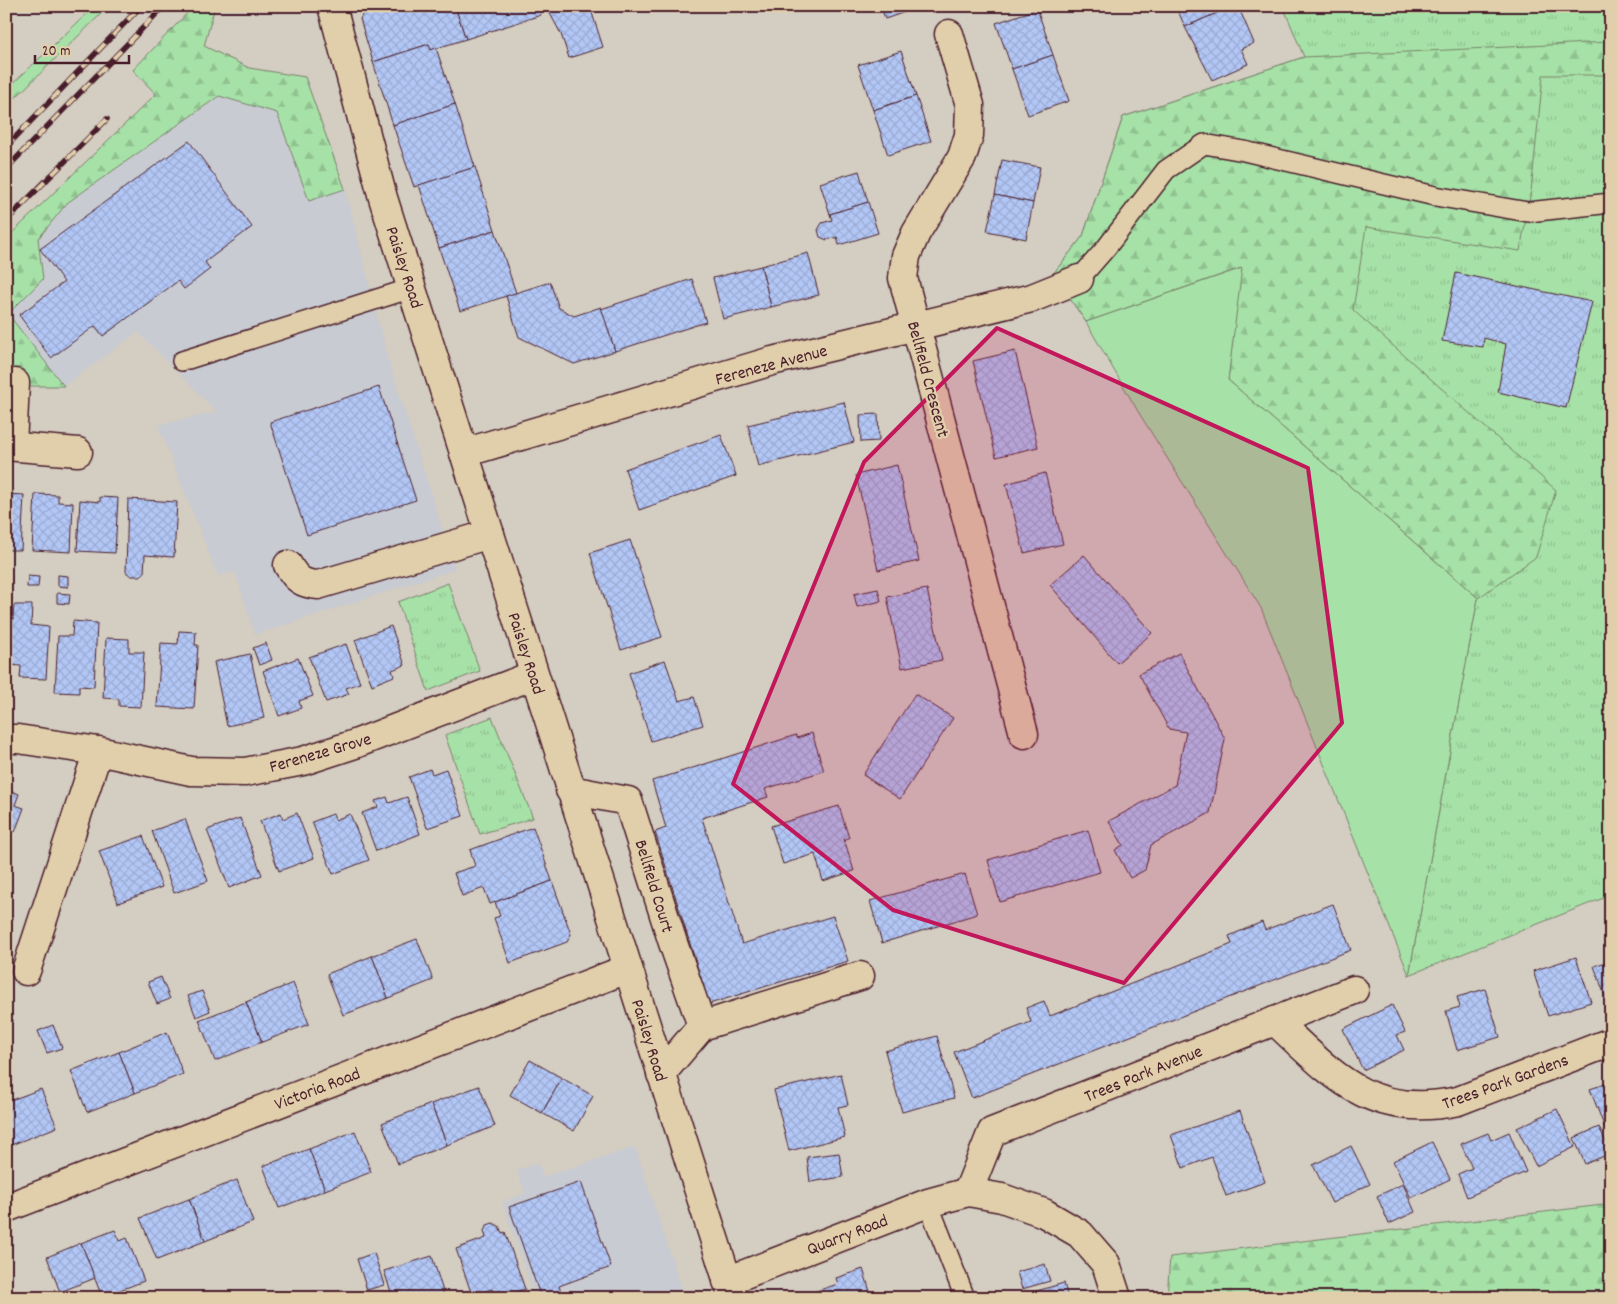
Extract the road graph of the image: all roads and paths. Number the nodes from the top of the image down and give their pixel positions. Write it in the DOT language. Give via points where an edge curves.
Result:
graph roads {
  1 [pos="332,6"];
  2 [pos="949,34"];
  3 [pos="1611,203"];
  4 [pos="1079,279"];
  5 [pos="412,288"];
  6 [pos="915,327"];
  7 [pos="182,360"];
  8 [pos="15,383"];
  9 [pos="9,446"];
  10 [pos="78,452"];
  11 [pos="464,453"];
  12 [pos="490,534"];
  13 [pos="288,565"];
  14 [pos="534,675"];
  15 [pos="1024,734"];
  16 [pos="6,739"];
  17 [pos="98,751"];
  18 [pos="570,790"];
  19 [pos="627,969"];
  20 [pos="26,971"];
  21 [pos="860,976"];
  22 [pos="1354,990"];
  23 [pos="1275,1021"];
  24 [pos="702,1026"];
  25 [pos="1611,1042"];
  26 [pos="661,1074"];
  27 [pos="968,1192"];
  28 [pos="928,1203"];
  29 [pos="6,1208"];
  30 [pos="730,1289"];
  31 [pos="965,1298"];
  32 [pos="1117,1298"];
  1 -- 5 [label="street, Paisley Road" via="383,198"];
  2 -- 6 [label="street, Bellfield Crescent" via="970,105 969,135 962,157 916,233 906,256 903,278"];
  3 -- 4 [label="lane" via="1528,212 1434,196 1204,144 1166,170"];
  4 -- 6 [label="street, Fereneze Avenue" via="1032,298"];
  5 -- 7 [label="lane"];
  5 -- 11 [label="street, Paisley Road"];
  6 -- 11 [label="street, Fereneze Avenue" via="772,361"];
  6 -- 15 [label="street, Bellfield Crescent"];
  8 -- 9 [label="street"];
  9 -- 10 [label="street"];
  11 -- 12 [label="street, Paisley Road"];
  12 -- 13 [label="street" via="318,585 296,579"];
  12 -- 14 [label="street, Paisley Road"];
  14 -- 17 [label="street, Fereneze Grove" via="355,744 303,761 245,772 191,770"];
  14 -- 18 [label="street, Paisley Road"];
  16 -- 17 [label="street, Fereneze Grove"];
  17 -- 20 [label="street"];
  18 -- 19 [label="street, Paisley Road"];
  18 -- 24 [label="street, Bellfield Court" via="628,800"];
  19 -- 26 [label="street, Paisley Road"];
  19 -- 29 [label="street, Victoria Road"];
  21 -- 24 [label="street"];
  22 -- 23 [label="street, Trees Park Avenue"];
  23 -- 25 [label="street, Trees Park Gardens" via="1349,1086 1405,1105 1432,1106 1458,1101"];
  23 -- 27 [label="street, Trees Park Avenue" via="992,1132"];
  24 -- 26 [label="street"];
  26 -- 30 [label="street, Paisley Road"];
  27 -- 28 [label="street, Quarry Road"];
  27 -- 32 [label="street" via="1002,1198 1044,1213 1080,1234 1106,1264"];
  28 -- 30 [label="street, Quarry Road"];
  28 -- 31 [label="lane"];
}
